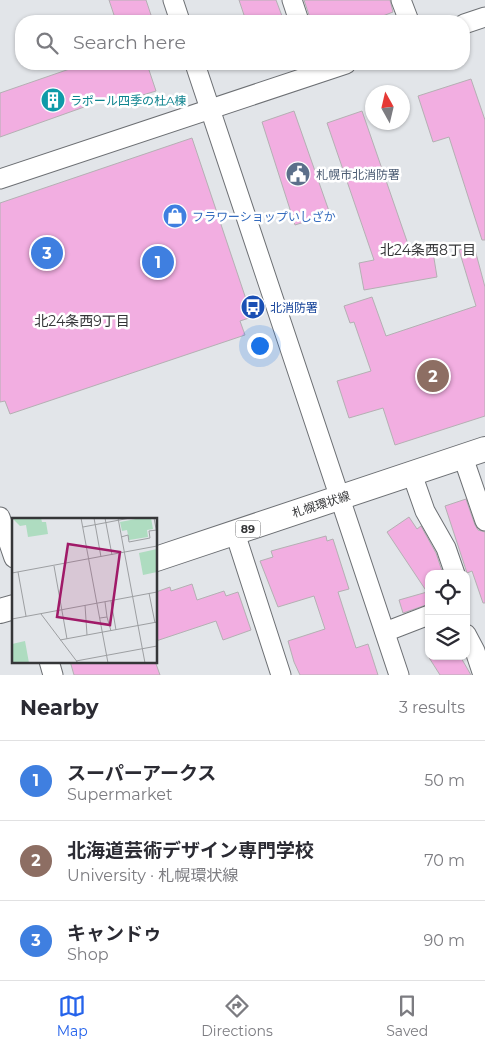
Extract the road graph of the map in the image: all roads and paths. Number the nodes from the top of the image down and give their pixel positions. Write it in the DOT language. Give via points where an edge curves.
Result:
graph roads {
  1 [pos="173,0"];
  2 [pos="292,0"];
  3 [pos="401,0"];
  4 [pos="178,15"];
  5 [pos="297,15"];
  6 [pos="407,15"];
  7 [pos="485,17"];
  8 [pos="470,22"];
  9 [pos="197,70"];
  10 [pos="311,70"];
  11 [pos="210,109"];
  12 [pos="0,179"];
  13 [pos="474,453"];
  14 [pos="412,474"];
  15 [pos="340,498"];
  16 [pos="0,517"];
  17 [pos="485,521"];
  18 [pos="234,533"];
  19 [pos="12,552"];
  20 [pos="158,558"];
  21 [pos="454,570"];
  22 [pos="425,617"];
  23 [pos="385,632"];
  24 [pos="470,644"];
  25 [pos="49,662"];
  26 [pos="53,675"];
  27 [pos="281,675"];
  28 [pos="399,675"];
  29 [pos="483,675"];
  1 -- 4 [label="street"];
  2 -- 5 [label="street"];
  3 -- 6 [label="street"];
  7 -- 8 [label="street"];
  9 -- 11 [label="street"];
  10 -- 11 [label="street"];
  11 -- 12 [label="street"];
  11 -- 15 [label="street"];
  13 -- 14 [label="main road, 札幌環状線 / 89"];
  13 -- 17 [label="street"];
  14 -- 15 [label="main road, 札幌環状線 / 89"];
  14 -- 21 [label="street" via="425,511 446,548"];
  15 -- 18 [label="main road, 札幌環状線 / 89"];
  15 -- 23 [label="street"];
  16 -- 19 [label="street"];
  18 -- 20 [label="main road, 札幌環状線 / 89"];
  18 -- 27 [label="street"];
  22 -- 23 [label="street"];
  23 -- 28 [label="street"];
  24 -- 29 [label="street"];
  25 -- 26 [label="street"];
}
